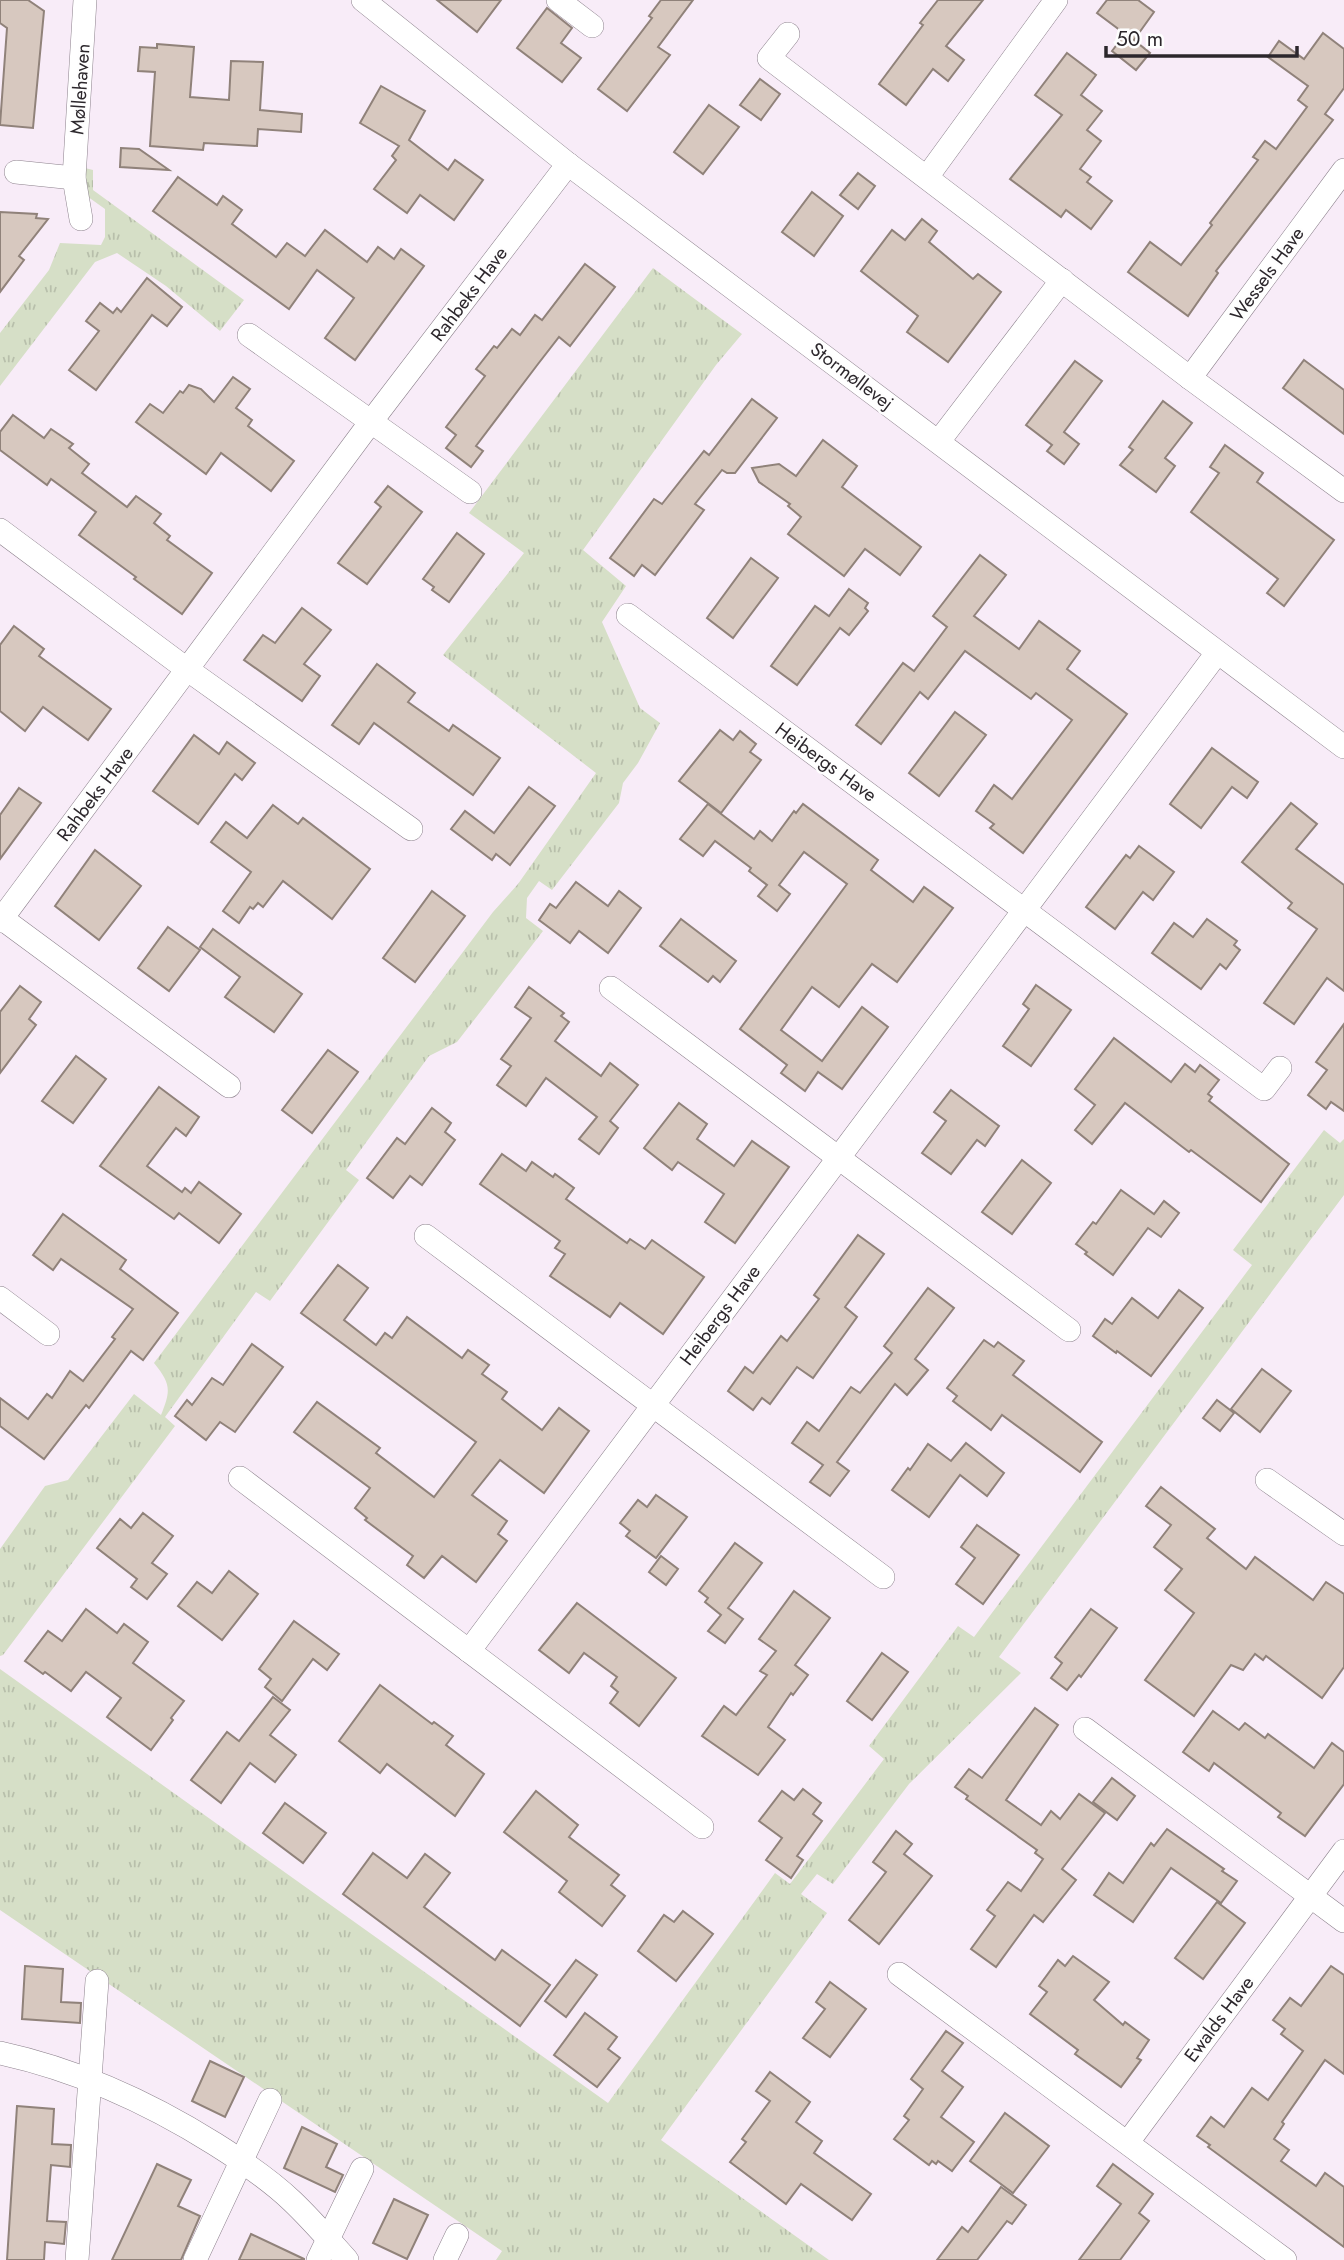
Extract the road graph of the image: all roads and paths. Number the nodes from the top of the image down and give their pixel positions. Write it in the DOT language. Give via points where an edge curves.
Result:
graph roads {
  1 [pos="85,0"];
  2 [pos="363,0"];
  3 [pos="558,0"];
  4 [pos="1056,0"];
  5 [pos="592,26"];
  6 [pos="788,34"];
  7 [pos="568,164"];
  8 [pos="1344,170"];
  9 [pos="16,172"];
  10 [pos="927,177"];
  11 [pos="74,178"];
  12 [pos="81,219"];
  13 [pos="1062,280"];
  14 [pos="249,335"];
  15 [pos="1191,378"];
  16 [pos="370,423"];
  17 [pos="939,441"];
  18 [pos="1344,491"];
  19 [pos="470,492"];
  20 [pos="0,530"];
  21 [pos="628,615"];
  22 [pos="1217,653"];
  23 [pos="188,670"];
  24 [pos="1344,747"];
  25 [pos="411,829"];
  26 [pos="1024,910"];
  27 [pos="1,919"];
  28 [pos="611,988"];
  29 [pos="1280,1068"];
  30 [pos="229,1086"];
  31 [pos="838,1158"];
  32 [pos="426,1236"];
  33 [pos="0,1298"];
  34 [pos="1069,1330"];
  35 [pos="48,1334"];
  36 [pos="653,1405"];
  37 [pos="240,1478"];
  38 [pos="1268,1480"];
  39 [pos="1344,1534"];
  40 [pos="883,1577"];
  41 [pos="469,1651"];
  42 [pos="1085,1729"];
  43 [pos="702,1828"];
  44 [pos="1344,1851"];
  45 [pos="1311,1896"];
  46 [pos="1344,1921"];
  47 [pos="900,1974"];
  48 [pos="97,1981"];
  49 [pos="0,2053"];
  50 [pos="91,2079"];
  51 [pos="270,2100"];
  52 [pos="1128,2142"];
  53 [pos="241,2161"];
  54 [pos="362,2169"];
  55 [pos="457,2235"];
  56 [pos="328,2239"];
  57 [pos="77,2260"];
  58 [pos="195,2260"];
  59 [pos="318,2260"];
  60 [pos="347,2260"];
  61 [pos="445,2260"];
  62 [pos="1285,2260"];
  1 -- 11 [label="street, Møllehaven"];
  2 -- 7 [label="street, Stormøllevej"];
  3 -- 5 [label="street"];
  4 -- 10 [label="street"];
  6 -- 10 [label="street" via="769,58"];
  7 -- 16 [label="street, Rahbeks Have"];
  7 -- 17 [label="street, Stormøllevej"];
  8 -- 15 [label="street, Wessels Have"];
  9 -- 11 [label="street"];
  10 -- 13 [label="street"];
  11 -- 12 [label="street, Møllehaven"];
  13 -- 15 [label="street"];
  13 -- 17 [label="street"];
  14 -- 16 [label="street"];
  15 -- 18 [label="street"];
  16 -- 19 [label="street"];
  16 -- 23 [label="street, Rahbeks Have"];
  17 -- 22 [label="street, Stormøllevej"];
  20 -- 23 [label="street"];
  21 -- 26 [label="street, Heibergs Have"];
  22 -- 24 [label="street, Stormøllevej"];
  22 -- 26 [label="street, Heibergs Have"];
  23 -- 25 [label="street"];
  23 -- 27 [label="street, Rahbeks Have"];
  26 -- 29 [label="street, Heibergs Have" via="1264,1089"];
  26 -- 31 [label="street, Heibergs Have"];
  27 -- 30 [label="street, Rahbeks Have"];
  28 -- 31 [label="street"];
  31 -- 34 [label="street"];
  31 -- 36 [label="street, Heibergs Have"];
  32 -- 36 [label="street"];
  33 -- 35 [label="street"];
  36 -- 40 [label="street"];
  36 -- 41 [label="street, Heibergs Have"];
  37 -- 41 [label="street"];
  38 -- 39 [label="street"];
  41 -- 43 [label="street"];
  42 -- 45 [label="street"];
  44 -- 45 [label="street, Ewalds Have"];
  45 -- 46 [label="street"];
  45 -- 52 [label="street, Ewalds Have"];
  47 -- 52 [label="street"];
  48 -- 50 [label="street"];
  49 -- 50 [label="street"];
  50 -- 53 [label="street" via="163,2113"];
  50 -- 57 [label="street"];
  51 -- 53 [label="street"];
  52 -- 62 [label="street"];
  53 -- 56 [label="street" via="292,2201"];
  53 -- 58 [label="street"];
  54 -- 56 [label="street"];
  55 -- 61 [label="street"];
  56 -- 59 [label="street"];
  56 -- 60 [label="street"];
}
